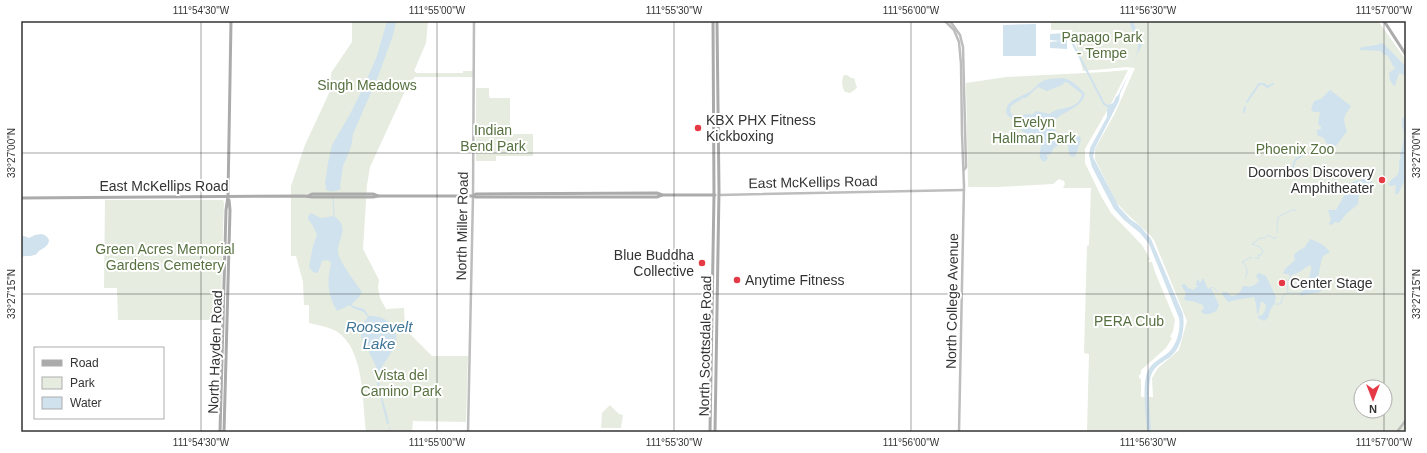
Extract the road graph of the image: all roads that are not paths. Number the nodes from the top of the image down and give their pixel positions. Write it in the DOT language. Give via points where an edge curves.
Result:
graph roads {
  1 [pos="231,21"];
  2 [pos="474,21"];
  3 [pos="713,21"];
  4 [pos="718,21"];
  5 [pos="946,21"];
  6 [pos="950,21"];
  7 [pos="1384,21"];
  8 [pos="1406,55"];
  9 [pos="964,170"];
  10 [pos="964,190"];
  11 [pos="714,195"];
  12 [pos="718,195"];
  13 [pos="228,196"];
  14 [pos="473,196"];
  15 [pos="21,198"];
  16 [pos="1406,420"];
  17 [pos="219,432"];
  18 [pos="224,432"];
  19 [pos="384,432"];
  20 [pos="391,432"];
  21 [pos="468,432"];
  22 [pos="710,432"];
  23 [pos="715,432"];
  24 [pos="959,432"];
  25 [pos="1396,432"];
  1 -- 13 [label="main road"];
  2 -- 14 [label="street, North Miller Road"];
  3 -- 11 [label="main road, North Scottsdale Road"];
  4 -- 12 [label="main road, North Scottsdale Road"];
  5 -- 9 [label="street, North College Avenue" via="954,30 961,49"];
  6 -- 9 [label="street, North College Avenue" via="960,35 963,48 966,166"];
  7 -- 8 [label="main road"];
  9 -- 10 [label="street, North College Avenue"];
  10 -- 12 [label="street, East McKellips Road"];
  10 -- 24 [label="street, North College Avenue"];
  11 -- 12 [label="main road, East McKellips Road"];
  11 -- 14 [label="main road, East McKellips Road"];
  11 -- 22 [label="main road, North Scottsdale Road"];
  12 -- 23 [label="main road, North Scottsdale Road"];
  13 -- 14 [label="main road, East McKellips Road"];
  13 -- 15 [label="main road, East McKellips Road"];
  13 -- 17 [label="main road, North Hayden Road"];
  13 -- 18 [label="main road, North Hayden Road" via="230,216"];
  14 -- 21 [label="street, North Miller Road"];
  16 -- 25 [label="street"];
  19 -- 20 [label="street"];
}
